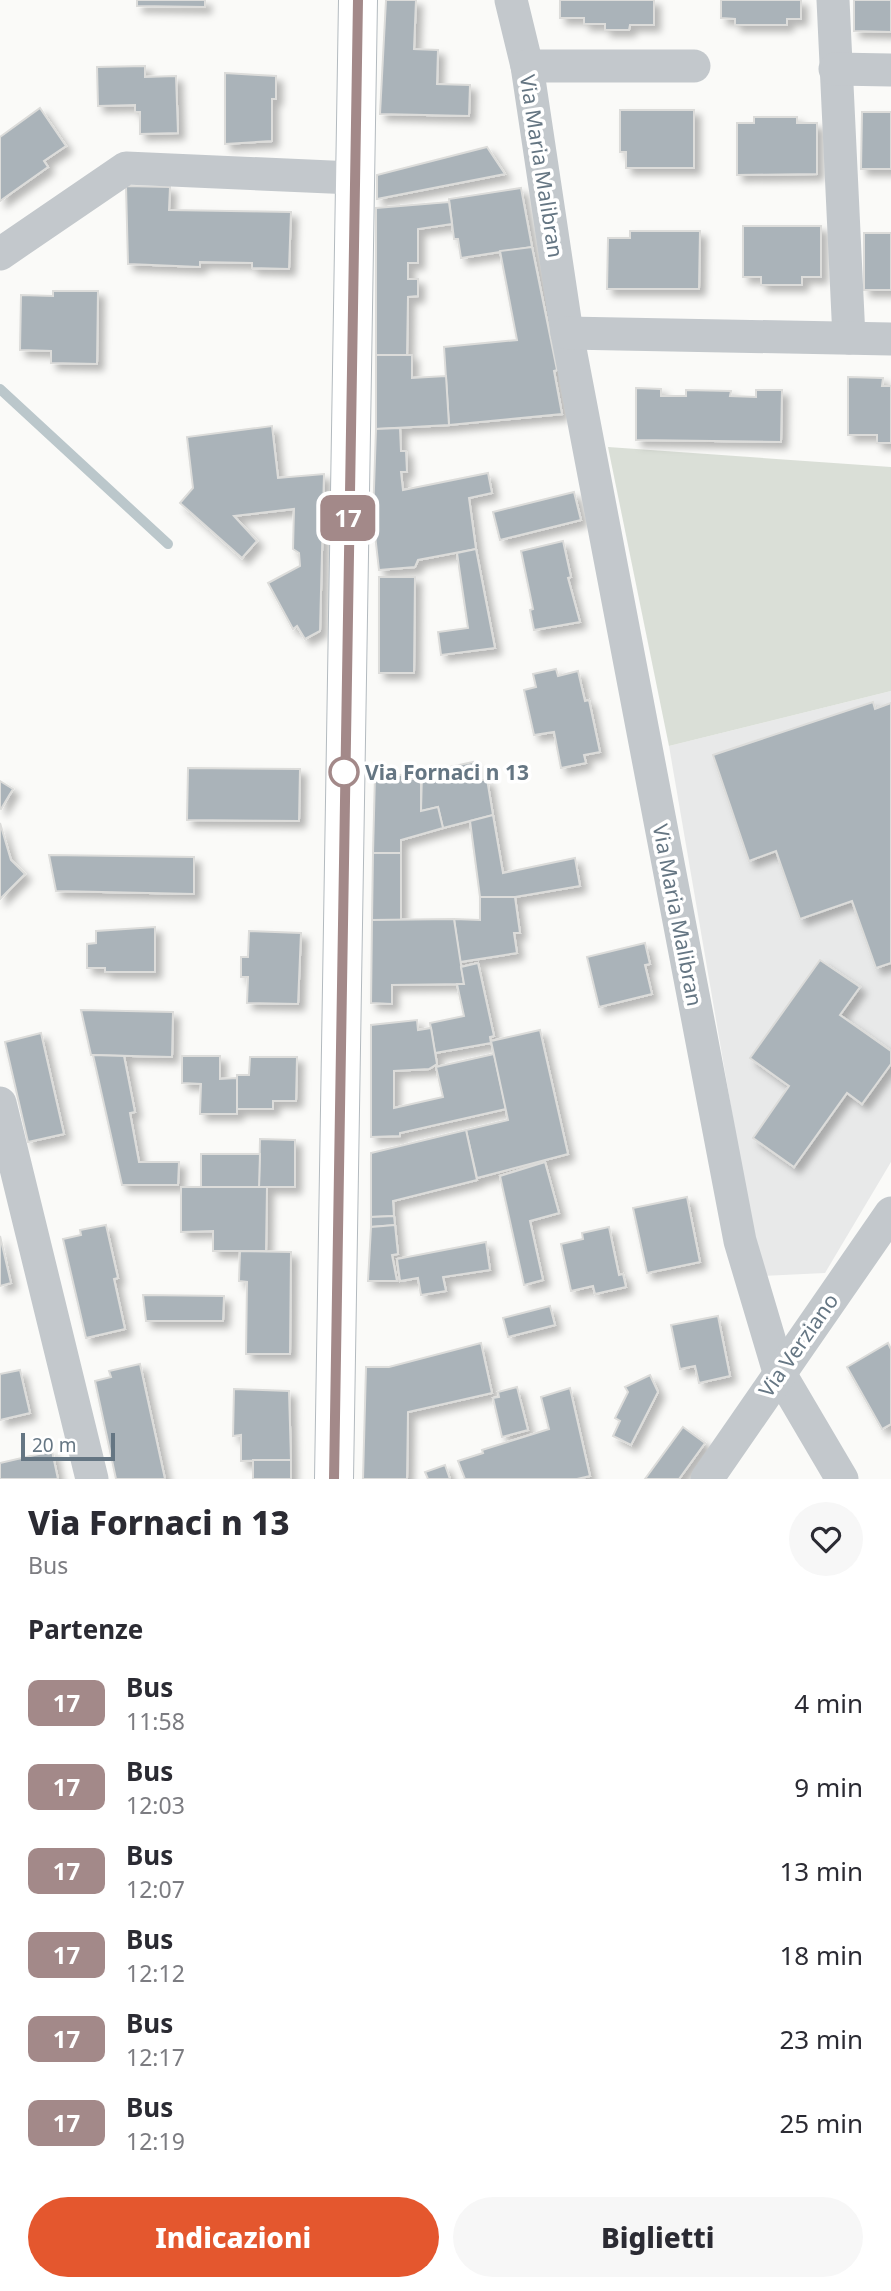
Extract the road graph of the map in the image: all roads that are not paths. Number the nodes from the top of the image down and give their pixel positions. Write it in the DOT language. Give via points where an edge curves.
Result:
graph roads {
  1 [pos="358,0"];
  2 [pos="511,0"];
  3 [pos="833,0"];
  4 [pos="527,66"];
  5 [pos="694,66"];
  6 [pos="835,69"];
  7 [pos="891,70"];
  8 [pos="353,178"];
  9 [pos="0,254"];
  10 [pos="567,333"];
  11 [pos="849,338"];
  12 [pos="891,338"];
  13 [pos="0,1103"];
  14 [pos="891,1213"];
  15 [pos="779,1372"];
  16 [pos="92,1479"];
  17 [pos="334,1479"];
  18 [pos="707,1479"];
  19 [pos="842,1479"];
  1 -- 8 [label="street"];
  2 -- 4 [label="street, Via Maria Malibran"];
  3 -- 6 [label="street"];
  4 -- 5 [label="street"];
  4 -- 10 [label="street, Via Maria Malibran"];
  6 -- 7 [label="street"];
  6 -- 11 [label="street"];
  8 -- 9 [label="street" via="126,168"];
  8 -- 17 [label="street"];
  10 -- 11 [label="street"];
  10 -- 15 [label="street, Via Maria Malibran" via="740,1241"];
  11 -- 12 [label="street"];
  13 -- 16 [label="street"];
  14 -- 15 [label="street, Via Verziano"];
  15 -- 18 [label="street, Via Verziano"];
  15 -- 19 [label="street, Via Maria Malibran"];
}
